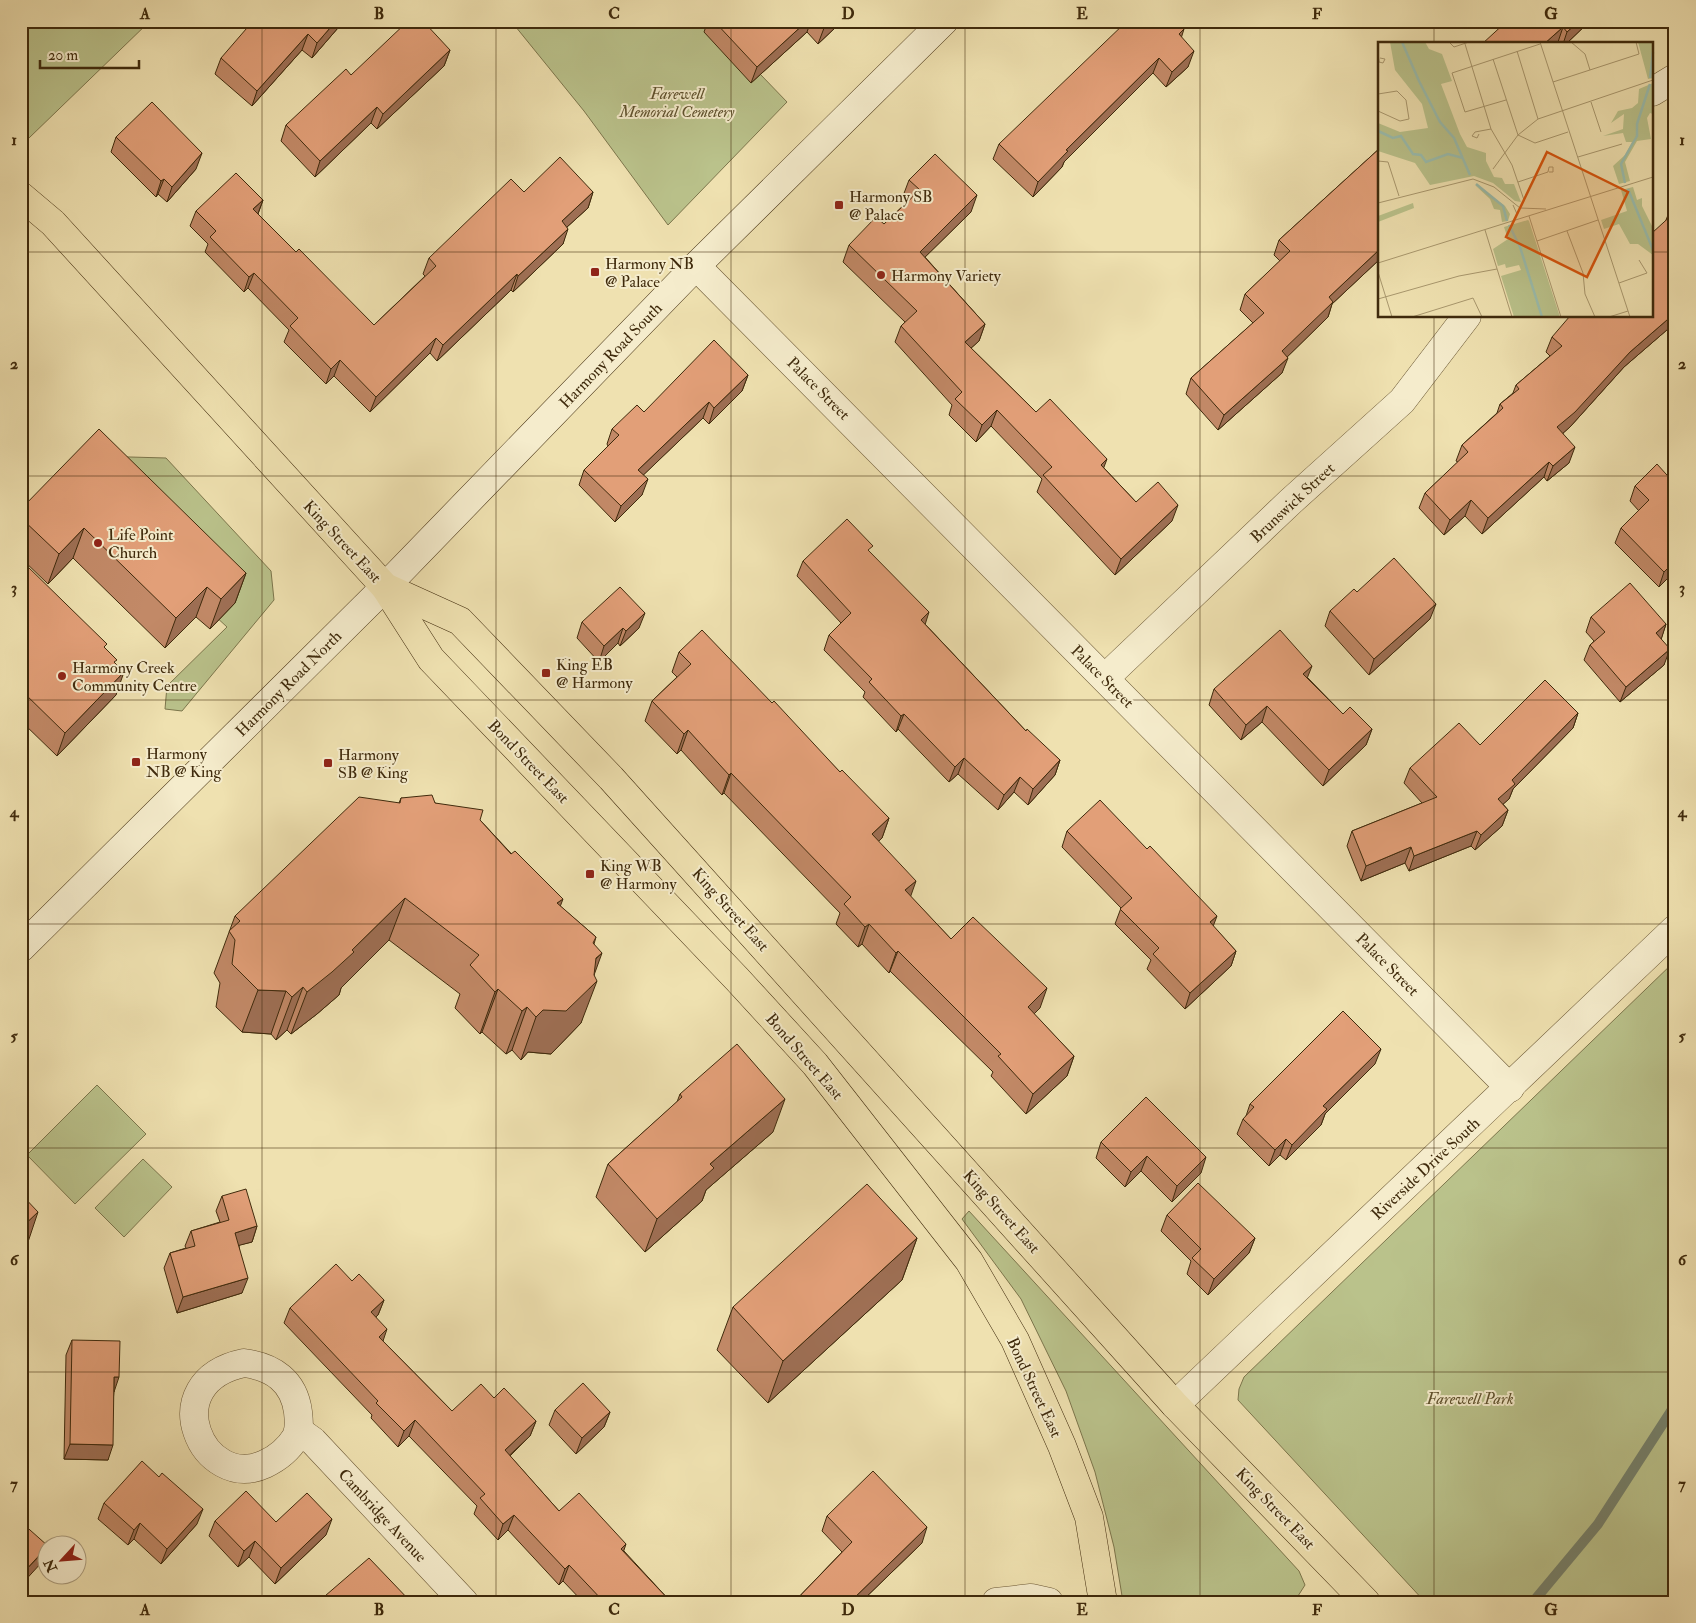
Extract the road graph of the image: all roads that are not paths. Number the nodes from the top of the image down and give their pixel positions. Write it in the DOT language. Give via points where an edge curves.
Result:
graph roads {
  1 [pos="944,21"];
  2 [pos="1675,78"];
  3 [pos="1654,91"];
  4 [pos="21,178"];
  5 [pos="21,196"];
  6 [pos="53,224"];
  7 [pos="696,266"];
  8 [pos="1465,318"];
  9 [pos="385,587"];
  10 [pos="1105,678"];
  11 [pos="1675,929"];
  12 [pos="21,948"];
  13 [pos="1510,1088"];
  14 [pos="1175,1405"];
  15 [pos="299,1431"];
  16 [pos="464,1602"];
  17 [pos="996,1602"];
  18 [pos="1049,1602"];
  19 [pos="1103,1602"];
  20 [pos="1366,1602"];
  1 -- 7 [label="street, Harmony Road South"];
  2 -- 3 [label="street"];
  4 -- 6 [label="main road, King Street East"];
  5 -- 6 [label="main road, King Street East"];
  6 -- 9 [label="main road, King Street East"];
  7 -- 9 [label="street, Harmony Road South"];
  7 -- 10 [label="street, Palace Street"];
  8 -- 10 [label="street, Brunswick Street" via="1402,401 1290,502"];
  9 -- 12 [label="street, Harmony Road North"];
  9 -- 14 [label="main road, King Street East" via="460,622 612,778"];
  9 -- 19 [label="main road, Bond Street East" via="432,659 738,979 814,1064 970,1260 1015,1340 1062,1446 1089,1517"];
  10 -- 13 [label="street, Palace Street"];
  11 -- 13 [label="street, Riverside Drive South"];
  13 -- 14 [label="street, Riverside Drive South"];
  14 -- 20 [label="main road, King Street East"];
  15 -- 16 [label="street, Cambridge Avenue" via="314,1441"];
  17 -- 18 [label="street" via="1031,1598"];
}
